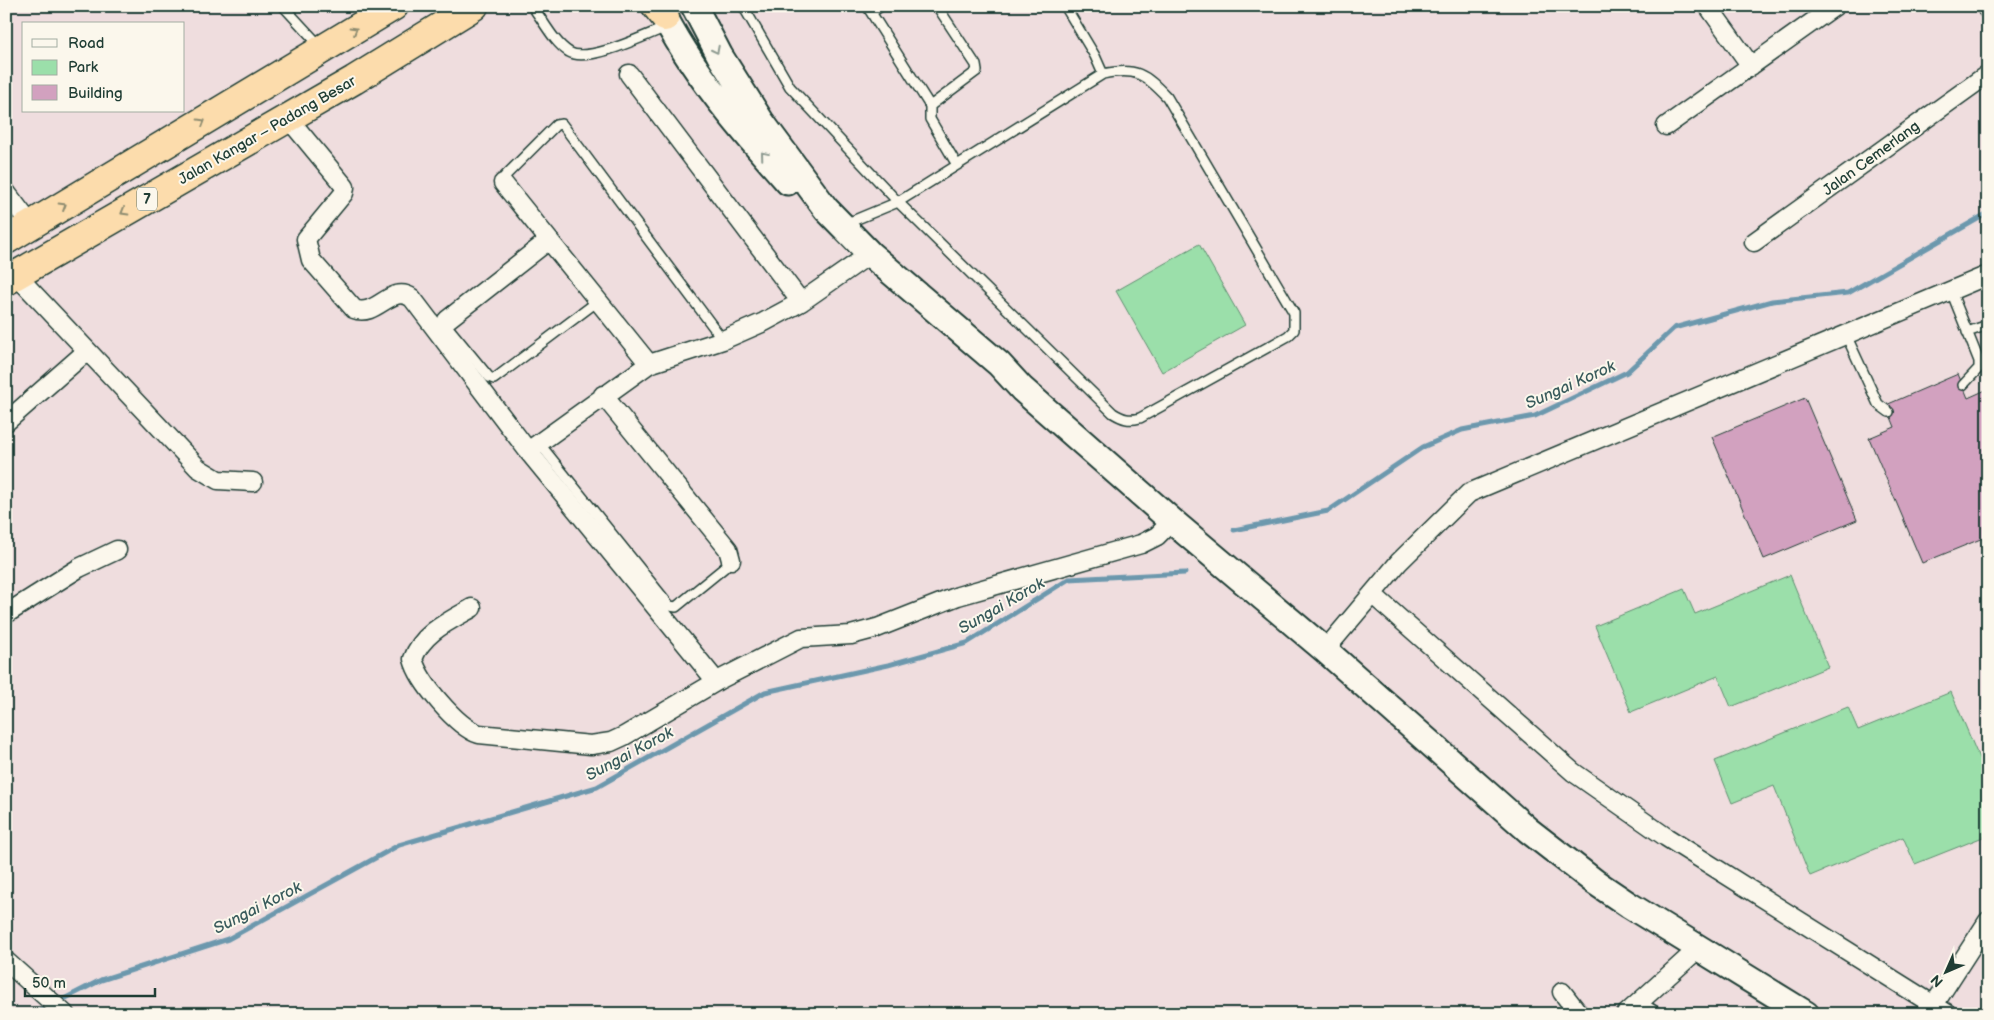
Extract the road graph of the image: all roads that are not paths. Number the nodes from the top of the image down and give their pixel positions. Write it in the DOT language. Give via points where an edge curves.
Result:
graph roads {
  1 [pos="283,6"];
  2 [pos="394,6"];
  3 [pos="446,6"];
  4 [pos="474,6"];
  5 [pos="532,6"];
  6 [pos="694,6"];
  7 [pos="743,6"];
  8 [pos="882,6"];
  9 [pos="938,6"];
  10 [pos="1065,6"];
  11 [pos="1708,6"];
  12 [pos="1835,6"];
  13 [pos="1985,6"];
  14 [pos="869,9"];
  15 [pos="1988,10"];
  16 [pos="662,14"];
  17 [pos="323,49"];
  18 [pos="1751,66"];
  19 [pos="629,74"];
  20 [pos="1103,74"];
  21 [pos="1988,74"];
  22 [pos="321,99"];
  23 [pos="930,106"];
  24 [pos="288,118"];
  25 [pos="1666,126"];
  26 [pos="957,165"];
  27 [pos="504,183"];
  28 [pos="6,192"];
  29 [pos="898,202"];
  30 [pos="834,218"];
  31 [pos="31,225"];
  32 [pos="6,240"];
  33 [pos="549,240"];
  34 [pos="1754,242"];
  35 [pos="870,254"];
  36 [pos="1988,275"];
  37 [pos="11,278"];
  38 [pos="1951,291"];
  39 [pos="598,301"];
  40 [pos="801,302"];
  41 [pos="446,320"];
  42 [pos="1988,325"];
  43 [pos="1968,332"];
  44 [pos="1846,335"];
  45 [pos="723,340"];
  46 [pos="87,351"];
  47 [pos="649,364"];
  48 [pos="1963,385"];
  49 [pos="603,395"];
  50 [pos="1889,412"];
  51 [pos="8,417"];
  52 [pos="533,447"];
  53 [pos="253,482"];
  54 [pos="1172,521"];
  55 [pos="117,550"];
  56 [pos="731,560"];
  57 [pos="1372,594"];
  58 [pos="472,608"];
  59 [pos="6,614"];
  60 [pos="1324,650"];
  61 [pos="716,681"];
  62 [pos="1988,921"];
  63 [pos="1699,948"];
  64 [pos="6,961"];
  65 [pos="1562,992"];
  66 [pos="1640,1002"];
  67 [pos="1937,1011"];
  68 [pos="65,1014"];
  69 [pos="1579,1014"];
  70 [pos="1626,1014"];
  71 [pos="1660,1014"];
  72 [pos="1806,1014"];
  1 -- 17 [label="lane"];
  17 -- 2 [label="highway, one-way"];
  3 -- 22 [label="highway" via="362,59 346,71"];
  4 -- 22 [label="highway, Jalan Kangar – Padang Besar / 7"];
  5 -- 16 [label="lane" via="559,43 569,52 582,56 624,45"];
  6 -- 30 [label="street, one-way" via="741,91"];
  7 -- 29 [label="lane" via="790,87"];
  8 -- 14 [label="lane"];
  9 -- 23 [label="lane" via="976,65 976,71"];
  10 -- 20 [label="lane"];
  11 -- 18 [label="street"];
  12 -- 18 [label="street"];
  13 -- 15 [label="street"];
  14 -- 23 [label="lane"];
  30 -- 16 [label="street, one-way" via="800,195 764,154 714,92"];
  31 -- 17 [label="highway, one-way"];
  18 -- 25 [label="street"];
  19 -- 40 [label="street"];
  20 -- 26 [label="lane"];
  20 -- 29 [label="lane" via="1123,70 1148,77 1167,97 1294,313 1294,330 1288,336 1140,418 1123,419 1113,413"];
  21 -- 34 [label="street, Jalan Cemerlang"];
  22 -- 24 [label="highway, Jalan Kangar – Padang Besar / 7"];
  23 -- 26 [label="lane" via="930,119"];
  24 -- 37 [label="highway, Jalan Kangar – Padang Besar / 7, one-way"];
  24 -- 52 [label="street" via="345,187 344,193 306,239 311,260 354,309 370,310 398,293 412,298"];
  26 -- 29 [label="lane"];
  27 -- 33 [label="street"];
  27 -- 45 [label="lane" via="504,176 556,125 562,124"];
  28 -- 31 [label="street"];
  29 -- 30 [label="lane"];
  30 -- 35 [label="street"];
  31 -- 32 [label="highway"];
  33 -- 39 [label="street"];
  33 -- 41 [label="street"];
  35 -- 40 [label="street"];
  35 -- 54 [label="street" via="999,364 1022,389"];
  36 -- 38 [label="street"];
  37 -- 46 [label="street"];
  38 -- 43 [label="lane"];
  38 -- 44 [label="street"];
  39 -- 41 [label="lane" via="494,379 448,327"];
  39 -- 47 [label="street"];
  40 -- 45 [label="street"];
  42 -- 43 [label="lane"];
  43 -- 48 [label="lane" via="1979,368"];
  44 -- 50 [label="lane" via="1878,404"];
  44 -- 57 [label="street" via="1469,493 1399,562"];
  45 -- 47 [label="street"];
  46 -- 51 [label="street"];
  46 -- 53 [label="street" via="198,468 218,480"];
  47 -- 49 [label="street"];
  49 -- 52 [label="street"];
  49 -- 56 [label="street" via="728,550"];
  52 -- 56 [label="lane" via="670,606 676,607"];
  52 -- 61 [label="street"];
  54 -- 60 [label="street"];
  54 -- 61 [label="street" via="1157,536 1141,544 958,596 877,628 851,634 801,638"];
  55 -- 59 [label="street" via="79,568"];
  57 -- 60 [label="street"];
  57 -- 67 [label="street" via="1573,772 1666,837"];
  58 -- 61 [label="street" via="437,628 425,639 413,659 433,692 469,731 566,744 611,742"];
  60 -- 63 [label="street" via="1528,830 1595,882"];
  62 -- 67 [label="street"];
  63 -- 66 [label="street"];
  63 -- 72 [label="street"];
  64 -- 68 [label="street"];
  65 -- 69 [label="street"];
  66 -- 70 [label="street"];
  66 -- 71 [label="lane"];
}
